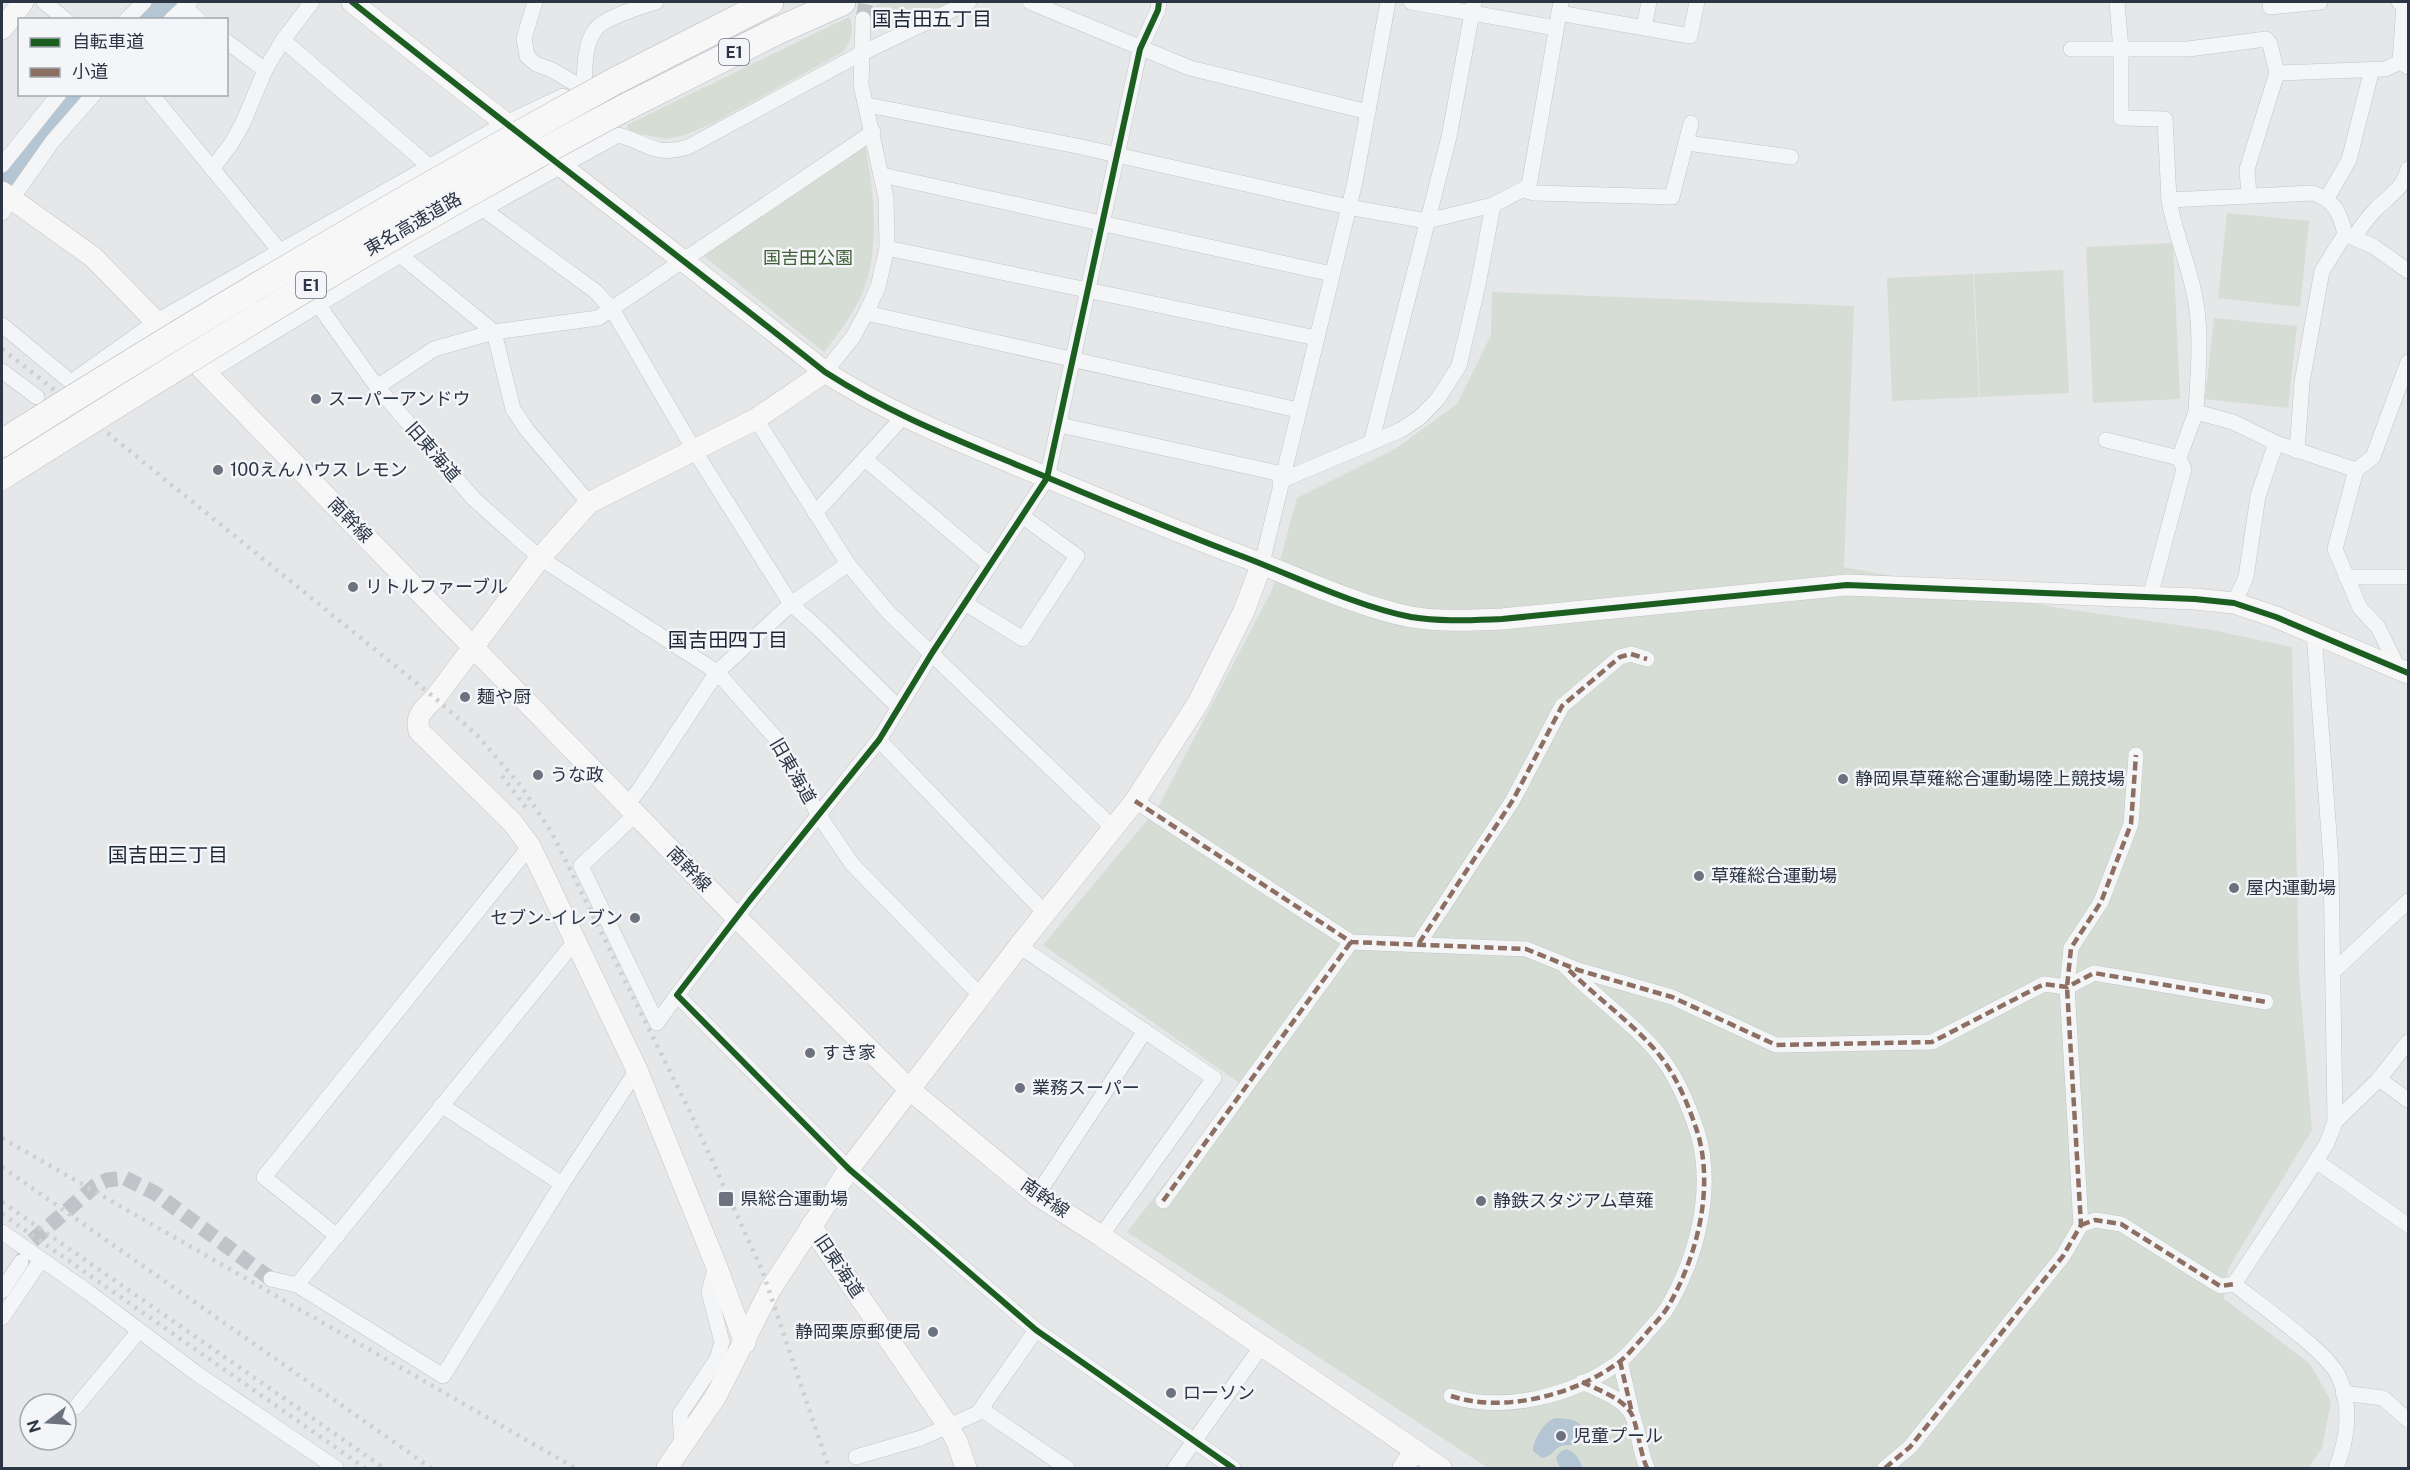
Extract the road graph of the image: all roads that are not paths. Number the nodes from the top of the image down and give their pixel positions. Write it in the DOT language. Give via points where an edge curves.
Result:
graph roads {
  1 [pos="23,2"];
  2 [pos="44,2"];
  3 [pos="312,2"];
  4 [pos="352,2"];
  5 [pos="535,2"];
  6 [pos="656,2"];
  7 [pos="743,2"];
  8 [pos="770,2"];
  9 [pos="842,2"];
  10 [pos="969,2"];
  11 [pos="1030,2"];
  12 [pos="1159,2"];
  13 [pos="1388,2"];
  14 [pos="1411,2"];
  15 [pos="1649,2"];
  16 [pos="1697,2"];
  17 [pos="2117,2"];
  18 [pos="2271,2"];
  19 [pos="2320,2"];
  20 [pos="2399,2"];
  21 [pos="140,3"];
  22 [pos="187,4"];
  23 [pos="1473,7"];
  24 [pos="1559,14"];
  25 [pos="64,18"];
  26 [pos="128,18"];
  27 [pos="173,18"];
  28 [pos="198,18"];
  29 [pos="863,20"];
  30 [pos="1644,28"];
  31 [pos="2,29"];
  32 [pos="283,40"];
  33 [pos="228,42"];
  34 [pos="1140,49"];
  35 [pos="2071,49"];
  36 [pos="2121,50"];
  37 [pos="862,53"];
  38 [pos="2404,65"];
  39 [pos="2372,69"];
  40 [pos="265,70"];
  41 [pos="2277,73"];
  42 [pos="582,86"];
  43 [pos="56,96"];
  44 [pos="92,96"];
  45 [pos="153,96"];
  46 [pos="867,105"];
  47 [pos="1368,112"];
  48 [pos="1691,123"];
  49 [pos="504,124"];
  50 [pos="873,132"];
  51 [pos="632,138"];
  52 [pos="1687,143"];
  53 [pos="1118,156"];
  54 [pos="1791,157"];
  55 [pos="2,165"];
  56 [pos="429,166"];
  57 [pos="559,166"];
  58 [pos="212,169"];
  59 [pos="2409,169"];
  60 [pos="882,174"];
  61 [pos="1523,190"];
  62 [pos="2249,195"];
  63 [pos="2327,198"];
  64 [pos="2169,200"];
  65 [pos="5,201"];
  66 [pos="1493,205"];
  67 [pos="1348,207"];
  68 [pos="483,209"];
  69 [pos="1427,221"];
  70 [pos="1104,223"];
  71 [pos="2350,235"];
  72 [pos="887,248"];
  73 [pos="279,250"];
  74 [pos="400,255"];
  75 [pos="683,259"];
  76 [pos="2409,272"];
  77 [pos="1332,274"];
  78 [pos="1089,291"];
  79 [pos="319,306"];
  80 [pos="612,309"];
  81 [pos="866,313"];
  82 [pos="157,321"];
  83 [pos="2,325"];
  84 [pos="494,332"];
  85 [pos="1316,338"];
  86 [pos="1074,358"];
  87 [pos="2409,362"];
  88 [pos="2,371"];
  89 [pos="825,372"];
  90 [pos="207,373"];
  91 [pos="377,387"];
  92 [pos="37,397"];
  93 [pos="1298,410"];
  94 [pos="2196,412"];
  95 [pos="903,417"];
  96 [pos="756,418"];
  97 [pos="1060,425"];
  98 [pos="2106,440"];
  99 [pos="2,443"];
  100 [pos="1371,443"];
  101 [pos="2276,443"];
  102 [pos="694,450"];
  103 [pos="2297,451"];
  104 [pos="2179,458"];
  105 [pos="866,459"];
  106 [pos="2356,470"];
  107 [pos="2,476"];
  108 [pos="1281,477"];
  109 [pos="1047,478"];
  110 [pos="589,502"];
  111 [pos="815,513"];
  112 [pos="1022,516"];
  113 [pos="540,558"];
  114 [pos="1262,563"];
  115 [pos="848,564"];
  116 [pos="990,565"];
  117 [pos="2346,577"];
  118 [pos="2409,577"];
  119 [pos="2150,597"];
  120 [pos="965,603"];
  121 [pos="2234,603"];
  122 [pos="790,604"];
  123 [pos="2314,633"];
  124 [pos="472,646"];
  125 [pos="932,653"];
  126 [pos="1647,659"];
  127 [pos="2403,671"];
  128 [pos="717,672"];
  129 [pos="898,708"];
  130 [pos="879,740"];
  131 [pos="2136,755"];
  132 [pos="1135,801"];
  133 [pos="631,810"];
  134 [pos="818,814"];
  135 [pos="1113,828"];
  136 [pos="530,846"];
  137 [pos="2409,901"];
  138 [pos="1045,913"];
  139 [pos="736,917"];
  140 [pos="576,940"];
  141 [pos="1351,942"];
  142 [pos="1419,943"];
  143 [pos="1019,946"];
  144 [pos="1563,964"];
  145 [pos="2332,972"];
  146 [pos="2067,987"];
  147 [pos="677,995"];
  148 [pos="981,996"];
  149 [pos="2266,1002"];
  150 [pos="1145,1031"];
  151 [pos="2409,1042"];
  152 [pos="637,1070"];
  153 [pos="2379,1079"];
  154 [pos="909,1089"];
  155 [pos="2409,1100"];
  156 [pos="441,1105"];
  157 [pos="2335,1122"];
  158 [pos="2316,1161"];
  159 [pos="849,1169"];
  160 [pos="562,1184"];
  161 [pos="1037,1195"];
  162 [pos="1163,1201"];
  163 [pos="2081,1225"];
  164 [pos="2409,1225"];
  165 [pos="811,1226"];
  166 [pos="2,1232"];
  167 [pos="337,1236"];
  168 [pos="1101,1236"];
  169 [pos="41,1260"];
  170 [pos="21,1262"];
  171 [pos="716,1265"];
  172 [pos="271,1279"];
  173 [pos="2234,1284"];
  174 [pos="297,1285"];
  175 [pos="2,1291"];
  176 [pos="2,1318"];
  177 [pos="1036,1330"];
  178 [pos="139,1331"];
  179 [pos="744,1343"];
  180 [pos="1261,1347"];
  181 [pos="1620,1361"];
  182 [pos="1582,1382"];
  183 [pos="2343,1393"];
  184 [pos="1451,1396"];
  185 [pos="78,1405"];
  186 [pos="981,1409"];
  187 [pos="1632,1415"];
  188 [pos="2409,1420"];
  189 [pos="949,1427"];
  190 [pos="1194,1442"];
  191 [pos="682,1446"];
  192 [pos="1415,1450"];
  193 [pos="856,1457"];
  194 [pos="336,1468"];
  195 [pos="667,1468"];
  196 [pos="966,1468"];
  197 [pos="1067,1468"];
  198 [pos="1175,1468"];
  199 [pos="1233,1468"];
  200 [pos="1403,1468"];
  201 [pos="1441,1468"];
  202 [pos="1647,1468"];
  203 [pos="1885,1468"];
  204 [pos="2336,1468"];
  1 -- 31 [label="street"];
  2 -- 25 [label="street"];
  3 -- 32 [label="street"];
  4 -- 49 [label="street"];
  5 -- 42 [label="street" via="524,38 527,56"];
  6 -- 42 [label="street" via="603,23 595,30 586,53"];
  7 -- 42 [label="street"];
  8 -- 99 [label="highway, 東名高速道路 / E1, bridge" via="615,81 429,184 277,272"];
  9 -- 107 [label="highway, 東名高速道路 / E1, bridge" via="628,106 431,213"];
  10 -- 37 [label="street"];
  11 -- 34 [label="street"];
  12 -- 34 [label="street"];
  13 -- 47 [label="street"];
  14 -- 23 [label="street"];
  15 -- 30 [label="street"];
  16 -- 30 [label="street" via="1690,36"];
  17 -- 36 [label="street"];
  18 -- 19 [label="street" via="2270,7"];
  20 -- 38 [label="street" via="2404,5"];
  21 -- 26 [label="street"];
  22 -- 27 [label="street"];
  22 -- 28 [label="street"];
  23 -- 24 [label="street"];
  23 -- 69 [label="street" via="1449,137"];
  24 -- 30 [label="street"];
  24 -- 61 [label="street" via="1529,186"];
  29 -- 37 [label="street"];
  32 -- 40 [label="street"];
  32 -- 56 [label="street"];
  33 -- 40 [label="street"];
  34 -- 47 [label="street" via="1190,68"];
  34 -- 53 [label="street"];
  35 -- 36 [label="street"];
  36 -- 41 [label="street" via="2208,48 2266,39"];
  36 -- 64 [label="street" via="2121,118 2165,119"];
  37 -- 46 [label="street" via="861,85"];
  37 -- 51 [label="street" via="688,147 671,152 654,150"];
  38 -- 39 [label="street"];
  39 -- 41 [label="street"];
  39 -- 63 [label="street" via="2349,160"];
  40 -- 58 [label="street" via="243,123"];
  41 -- 62 [label="street" via="2247,169"];
  42 -- 49 [label="street"];
  42 -- 51 [label="street"];
  43 -- 55 [label="street"];
  44 -- 65 [label="street"];
  45 -- 58 [label="street, 旧東海道"];
  46 -- 50 [label="street"];
  46 -- 53 [label="street"];
  47 -- 67 [label="street"];
  48 -- 52 [label="street"];
  49 -- 56 [label="street"];
  49 -- 57 [label="street"];
  50 -- 60 [label="street"];
  50 -- 75 [label="street"];
  51 -- 57 [label="street" via="618,135"];
  52 -- 54 [label="street"];
  52 -- 61 [label="street" via="1672,197"];
  53 -- 67 [label="street"];
  53 -- 70 [label="street"];
  56 -- 73 [label="street"];
  57 -- 68 [label="street"];
  57 -- 75 [label="street"];
  58 -- 73 [label="street, 旧東海道"];
  59 -- 71 [label="street" via="2399,190"];
  60 -- 70 [label="street"];
  60 -- 72 [label="street"];
  61 -- 66 [label="street"];
  62 -- 63 [label="street" via="2313,193"];
  62 -- 64 [label="street"];
  63 -- 71 [label="street"];
  64 -- 94 [label="street" via="2174,230 2194,289 2200,335"];
  65 -- 82 [label="street, 南幹線" via="93,257"];
  66 -- 69 [label="street"];
  66 -- 100 [label="street" via="1459,366 1437,400 1419,418"];
  67 -- 69 [label="street"];
  67 -- 77 [label="street"];
  68 -- 74 [label="street"];
  68 -- 80 [label="street" via="595,291"];
  69 -- 100 [label="street"];
  70 -- 77 [label="street"];
  70 -- 78 [label="street"];
  71 -- 76 [label="street"];
  71 -- 103 [label="street" via="2322,271 2302,382"];
  72 -- 78 [label="street"];
  72 -- 81 [label="street" via="878,286"];
  73 -- 79 [label="street, 旧東海道"];
  73 -- 82 [label="street"];
  74 -- 79 [label="street"];
  74 -- 84 [label="street"];
  75 -- 80 [label="street"];
  75 -- 89 [label="street"];
  77 -- 85 [label="street"];
  78 -- 85 [label="street"];
  78 -- 86 [label="street"];
  79 -- 90 [label="street"];
  79 -- 91 [label="street, 旧東海道"];
  80 -- 84 [label="street" via="598,318"];
  80 -- 102 [label="street"];
  81 -- 86 [label="street"];
  81 -- 89 [label="street" via="853,337"];
  82 -- 83 [label="street" via="71,382"];
  82 -- 90 [label="street, 南幹線"];
  84 -- 91 [label="street" via="434,349"];
  84 -- 110 [label="street" via="513,409"];
  85 -- 93 [label="street"];
  86 -- 93 [label="street"];
  86 -- 97 [label="street"];
  87 -- 106 [label="street" via="2373,457"];
  88 -- 92 [label="street"];
  89 -- 95 [label="street"];
  89 -- 96 [label="street"];
  90 -- 124 [label="street, 南幹線"];
  91 -- 113 [label="street, 旧東海道" via="474,499"];
  93 -- 108 [label="street"];
  94 -- 101 [label="street" via="2233,422"];
  94 -- 104 [label="street"];
  95 -- 105 [label="street"];
  95 -- 109 [label="street"];
  96 -- 102 [label="street"];
  96 -- 111 [label="street"];
  97 -- 108 [label="street"];
  97 -- 109 [label="street"];
  98 -- 104 [label="street"];
  100 -- 108 [label="street"];
  101 -- 103 [label="street"];
  101 -- 121 [label="street" via="2259,496 2246,577"];
  102 -- 110 [label="street"];
  102 -- 122 [label="street"];
  103 -- 106 [label="street"];
  104 -- 119 [label="street" via="2184,468"];
  105 -- 111 [label="street"];
  105 -- 116 [label="street"];
  106 -- 117 [label="street" via="2335,549"];
  108 -- 114 [label="street"];
  109 -- 112 [label="street"];
  109 -- 114 [label="street"];
  110 -- 113 [label="street"];
  111 -- 115 [label="street"];
  112 -- 116 [label="street"];
  112 -- 120 [label="street" via="1077,556 1023,639"];
  113 -- 124 [label="street"];
  113 -- 128 [label="street, 旧東海道"];
  114 -- 119 [label="street" via="1370,606 1452,621 1847,585"];
  114 -- 132 [label="street" via="1244,611 1198,703"];
  115 -- 122 [label="street"];
  115 -- 125 [label="street" via="888,612"];
  116 -- 120 [label="street"];
  117 -- 118 [label="street"];
  117 -- 127 [label="street" via="2360,608 2378,627"];
  119 -- 121 [label="street"];
  120 -- 125 [label="street"];
  121 -- 123 [label="street"];
  122 -- 128 [label="street"];
  122 -- 129 [label="street"];
  123 -- 127 [label="street"];
  123 -- 145 [label="street" via="2331,861"];
  124 -- 133 [label="street, 南幹線"];
  124 -- 136 [label="street" via="418,715 419,731 512,822"];
  125 -- 129 [label="street"];
  125 -- 135 [label="street"];
  126 -- 142 [label="street" via="1631,654 1620,657 1562,706 1513,800"];
  128 -- 133 [label="street"];
  128 -- 134 [label="street, 旧東海道" via="779,742"];
  129 -- 130 [label="street"];
  130 -- 134 [label="street"];
  130 -- 138 [label="street"];
  131 -- 146 [label="street" via="2131,824 2101,902 2071,948"];
  132 -- 135 [label="street"];
  132 -- 141 [label="street"];
  133 -- 139 [label="street, 南幹線"];
  133 -- 147 [label="street" via="581,866 657,1023"];
  134 -- 139 [label="street"];
  134 -- 148 [label="street, 旧東海道" via="852,864"];
  135 -- 138 [label="street"];
  136 -- 140 [label="street"];
  136 -- 167 [label="street" via="264,1177"];
  137 -- 145 [label="street"];
  138 -- 143 [label="street"];
  139 -- 147 [label="street"];
  139 -- 154 [label="street, 南幹線"];
  140 -- 152 [label="street"];
  140 -- 156 [label="street"];
  141 -- 142 [label="street"];
  141 -- 162 [label="street"];
  142 -- 144 [label="street" via="1526,949"];
  143 -- 148 [label="street"];
  143 -- 150 [label="street"];
  144 -- 146 [label="street" via="1672,997 1776,1045 1932,1042 2044,984"];
  144 -- 181 [label="street" via="1664,1061 1690,1111 1702,1162 1700,1221 1681,1281 1668,1307"];
  145 -- 157 [label="street"];
  146 -- 149 [label="street" via="2094,973"];
  146 -- 163 [label="street"];
  147 -- 159 [label="street"];
  148 -- 154 [label="street, 旧東海道"];
  150 -- 161 [label="street"];
  150 -- 168 [label="street" via="1214,1078"];
  151 -- 153 [label="street"];
  152 -- 160 [label="street"];
  152 -- 171 [label="street"];
  153 -- 155 [label="street"];
  153 -- 157 [label="street"];
  154 -- 159 [label="street, 旧東海道"];
  154 -- 161 [label="street, 南幹線"];
  156 -- 160 [label="street"];
  156 -- 167 [label="street"];
  157 -- 158 [label="street"];
  158 -- 164 [label="street"];
  158 -- 173 [label="street"];
  159 -- 165 [label="street, 旧東海道"];
  159 -- 177 [label="street"];
  160 -- 174 [label="street" via="443,1376"];
  161 -- 168 [label="street, 南幹線"];
  163 -- 173 [label="street" via="2095,1220 2121,1224 2220,1287"];
  163 -- 203 [label="street" via="2063,1256 1910,1447"];
  165 -- 179 [label="street" via="770,1290"];
  165 -- 189 [label="street, 旧東海道"];
  166 -- 169 [label="street"];
  167 -- 174 [label="street"];
  168 -- 180 [label="street, 南幹線"];
  169 -- 176 [label="street"];
  169 -- 178 [label="street"];
  170 -- 175 [label="street"];
  171 -- 179 [label="street"];
  171 -- 191 [label="street" via="710,1292 722,1342 717,1359 680,1414"];
  172 -- 174 [label="street"];
  173 -- 183 [label="street" via="2324,1357 2338,1375"];
  177 -- 186 [label="street"];
  177 -- 190 [label="street"];
  178 -- 185 [label="street"];
  178 -- 194 [label="street"];
  179 -- 191 [label="street" via="716,1396"];
  180 -- 190 [label="street"];
  180 -- 192 [label="street, 南幹線"];
  181 -- 182 [label="street"];
  181 -- 187 [label="street"];
  182 -- 184 [label="street" via="1513,1403 1476,1402"];
  182 -- 187 [label="street" via="1616,1399"];
  183 -- 188 [label="street" via="2383,1398"];
  183 -- 204 [label="street" via="2348,1417 2345,1446"];
  186 -- 189 [label="street"];
  186 -- 197 [label="street"];
  187 -- 202 [label="street"];
  189 -- 193 [label="street"];
  189 -- 196 [label="street, 旧東海道"];
  190 -- 198 [label="street"];
  190 -- 199 [label="street"];
  191 -- 195 [label="street"];
  192 -- 200 [label="street"];
  192 -- 201 [label="street, 南幹線"];
}
